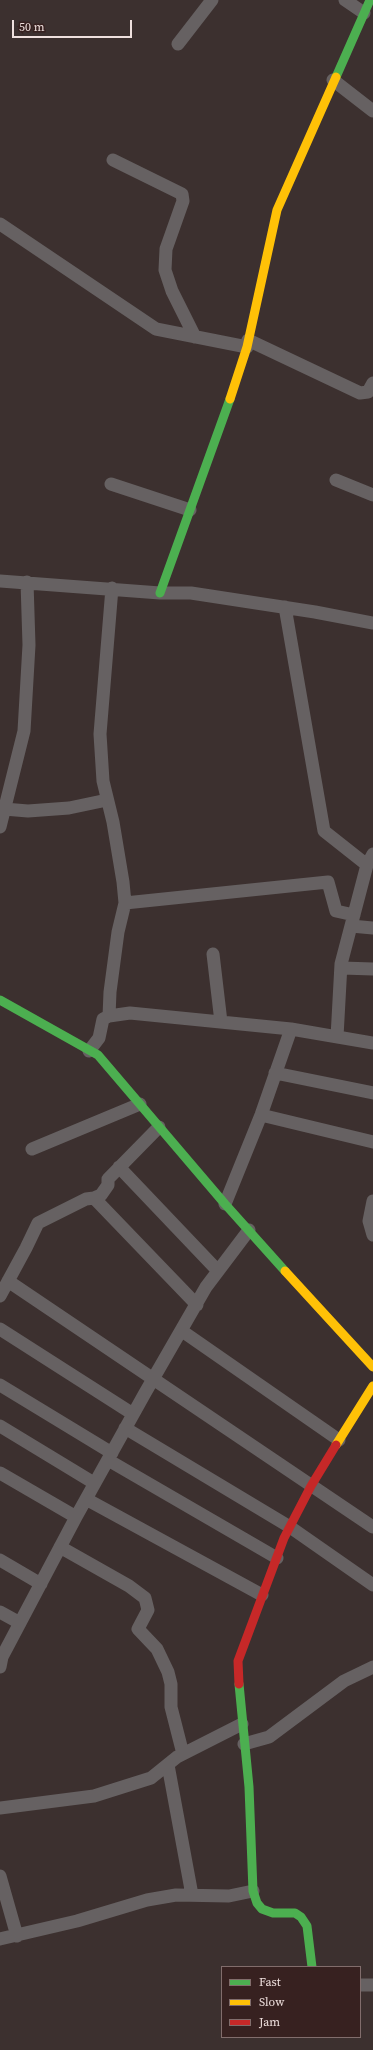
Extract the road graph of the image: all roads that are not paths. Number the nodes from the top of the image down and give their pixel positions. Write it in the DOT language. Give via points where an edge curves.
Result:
graph roads {
  1 [pos="212,0"];
  2 [pos="345,0"];
  3 [pos="370,0"];
  4 [pos="364,13"];
  5 [pos="178,44"];
  6 [pos="333,80"];
  7 [pos="373,111"];
  8 [pos="112,160"];
  9 [pos="0,224"];
  10 [pos="195,337"];
  11 [pos="247,344"];
  12 [pos="373,383"];
  13 [pos="336,480"];
  14 [pos="111,484"];
  15 [pos="373,495"];
  16 [pos="190,510"];
  17 [pos="0,580"];
  18 [pos="27,582"];
  19 [pos="112,588"];
  20 [pos="160,593"];
  21 [pos="284,607"];
  22 [pos="373,623"];
  23 [pos="107,800"];
  24 [pos="4,809"];
  25 [pos="0,827"];
  26 [pos="370,860"];
  27 [pos="125,903"];
  28 [pos="353,920"];
  29 [pos="373,928"];
  30 [pos="213,954"];
  31 [pos="342,968"];
  32 [pos="373,969"];
  33 [pos="0,1000"];
  34 [pos="109,1016"];
  35 [pos="221,1022"];
  36 [pos="291,1029"];
  37 [pos="337,1037"];
  38 [pos="373,1043"];
  39 [pos="89,1051"];
  40 [pos="276,1073"];
  41 [pos="373,1092"];
  42 [pos="140,1104"];
  43 [pos="261,1115"];
  44 [pos="159,1126"];
  45 [pos="373,1142"];
  46 [pos="32,1149"];
  47 [pos="119,1167"];
  48 [pos="94,1198"];
  49 [pos="373,1201"];
  50 [pos="225,1204"];
  51 [pos="249,1230"];
  52 [pos="373,1235"];
  53 [pos="218,1271"];
  54 [pos="8,1281"];
  55 [pos="0,1296"];
  56 [pos="197,1305"];
  57 [pos="0,1329"];
  58 [pos="182,1331"];
  59 [pos="373,1367"];
  60 [pos="153,1379"];
  61 [pos="0,1385"];
  62 [pos="373,1386"];
  63 [pos="133,1414"];
  64 [pos="0,1426"];
  65 [pos="125,1428"];
  66 [pos="339,1440"];
  67 [pos="110,1456"];
  68 [pos="0,1473"];
  69 [pos="94,1483"];
  70 [pos="310,1486"];
  71 [pos="86,1499"];
  72 [pos="76,1517"];
  73 [pos="290,1527"];
  74 [pos="373,1527"];
  75 [pos="60,1547"];
  76 [pos="277,1558"];
  77 [pos="0,1560"];
  78 [pos="41,1584"];
  79 [pos="373,1585"];
  80 [pos="262,1596"];
  81 [pos="0,1612"];
  82 [pos="20,1623"];
  83 [pos="0,1667"];
  84 [pos="373,1667"];
  85 [pos="242,1724"];
  86 [pos="244,1744"];
  87 [pos="183,1754"];
  88 [pos="168,1765"];
  89 [pos="0,1808"];
  90 [pos="0,1876"];
  91 [pos="253,1891"];
  92 [pos="192,1895"];
  93 [pos="18,1936"];
  94 [pos="0,1939"];
  95 [pos="312,1966"];
  96 [pos="361,1985"];
  97 [pos="373,1985"];
  1 -- 5 [label="street"];
  2 -- 4 [label="street"];
  3 -- 4 [label="street"];
  4 -- 6 [label="street"];
  6 -- 7 [label="street"];
  6 -- 11 [label="street" via="277,210"];
  8 -- 10 [label="street" via="182,194 183,201 166,249 165,270 172,292"];
  9 -- 10 [label="street" via="156,329"];
  10 -- 11 [label="street"];
  11 -- 12 [label="street" via="360,393 368,392"];
  11 -- 16 [label="street"];
  13 -- 15 [label="street"];
  14 -- 16 [label="street"];
  16 -- 20 [label="street"];
  17 -- 18 [label="street"];
  18 -- 19 [label="street"];
  18 -- 24 [label="street" via="29,645 24,731"];
  19 -- 20 [label="street"];
  19 -- 23 [label="street" via="100,734"];
  20 -- 21 [label="street" via="191,593"];
  21 -- 22 [label="street"];
  21 -- 26 [label="street" via="324,831"];
  23 -- 24 [label="street" via="69,808 28,811"];
  23 -- 27 [label="street"];
  24 -- 25 [label="street"];
  26 -- 28 [label="street"];
  27 -- 28 [label="street" via="328,882 336,911"];
  27 -- 34 [label="street" via="118,932"];
  28 -- 29 [label="street"];
  28 -- 31 [label="street"];
  30 -- 35 [label="street"];
  31 -- 32 [label="street"];
  31 -- 37 [label="street"];
  33 -- 39 [label="street"];
  34 -- 35 [label="street" via="130,1013"];
  34 -- 39 [label="street" via="103,1019 99,1038"];
  35 -- 36 [label="street"];
  36 -- 37 [label="street"];
  36 -- 40 [label="street"];
  37 -- 38 [label="street"];
  39 -- 42 [label="street" via="98,1055"];
  40 -- 41 [label="street"];
  40 -- 43 [label="street"];
  42 -- 44 [label="street"];
  42 -- 46 [label="street"];
  43 -- 45 [label="street"];
  43 -- 50 [label="street"];
  44 -- 47 [label="street"];
  44 -- 50 [label="street"];
  47 -- 48 [label="street" via="108,1179 108,1186"];
  47 -- 53 [label="street"];
  48 -- 54 [label="street" via="86,1199 38,1223"];
  48 -- 56 [label="street"];
  49 -- 52 [label="street" via="369,1221"];
  50 -- 51 [label="street"];
  51 -- 53 [label="street"];
  51 -- 59 [label="street"];
  53 -- 56 [label="street"];
  54 -- 55 [label="street"];
  54 -- 60 [label="street"];
  56 -- 58 [label="street"];
  57 -- 63 [label="street"];
  58 -- 60 [label="street"];
  58 -- 66 [label="street"];
  60 -- 63 [label="street"];
  60 -- 70 [label="street"];
  61 -- 67 [label="street"];
  62 -- 66 [label="street"];
  63 -- 65 [label="street"];
  64 -- 69 [label="street"];
  65 -- 67 [label="street"];
  65 -- 73 [label="street"];
  66 -- 70 [label="street"];
  67 -- 69 [label="street"];
  67 -- 76 [label="street"];
  68 -- 72 [label="street"];
  69 -- 71 [label="street"];
  70 -- 73 [label="street"];
  70 -- 74 [label="street"];
  71 -- 72 [label="street"];
  71 -- 80 [label="street"];
  72 -- 75 [label="street"];
  73 -- 76 [label="street"];
  73 -- 79 [label="street"];
  75 -- 78 [label="street"];
  75 -- 87 [label="street" via="129,1586 145,1598 148,1610 138,1629 157,1649 168,1672 171,1684 170,1707"];
  76 -- 80 [label="street"];
  77 -- 78 [label="street"];
  78 -- 82 [label="street"];
  80 -- 85 [label="street" via="238,1661"];
  81 -- 82 [label="street"];
  82 -- 83 [label="street" via="2,1657"];
  84 -- 86 [label="street" via="344,1681 269,1737"];
  85 -- 86 [label="street"];
  85 -- 87 [label="street"];
  86 -- 91 [label="street" via="249,1787"];
  87 -- 88 [label="street"];
  88 -- 89 [label="street" via="151,1778 94,1796"];
  88 -- 92 [label="street"];
  90 -- 93 [label="street"];
  91 -- 92 [label="street" via="229,1896"];
  91 -- 95 [label="street" via="262,1909 272,1913 295,1913 301,1917 308,1926"];
  92 -- 93 [label="street" via="147,1900"];
  93 -- 94 [label="street"];
  96 -- 97 [label="street"];
}
